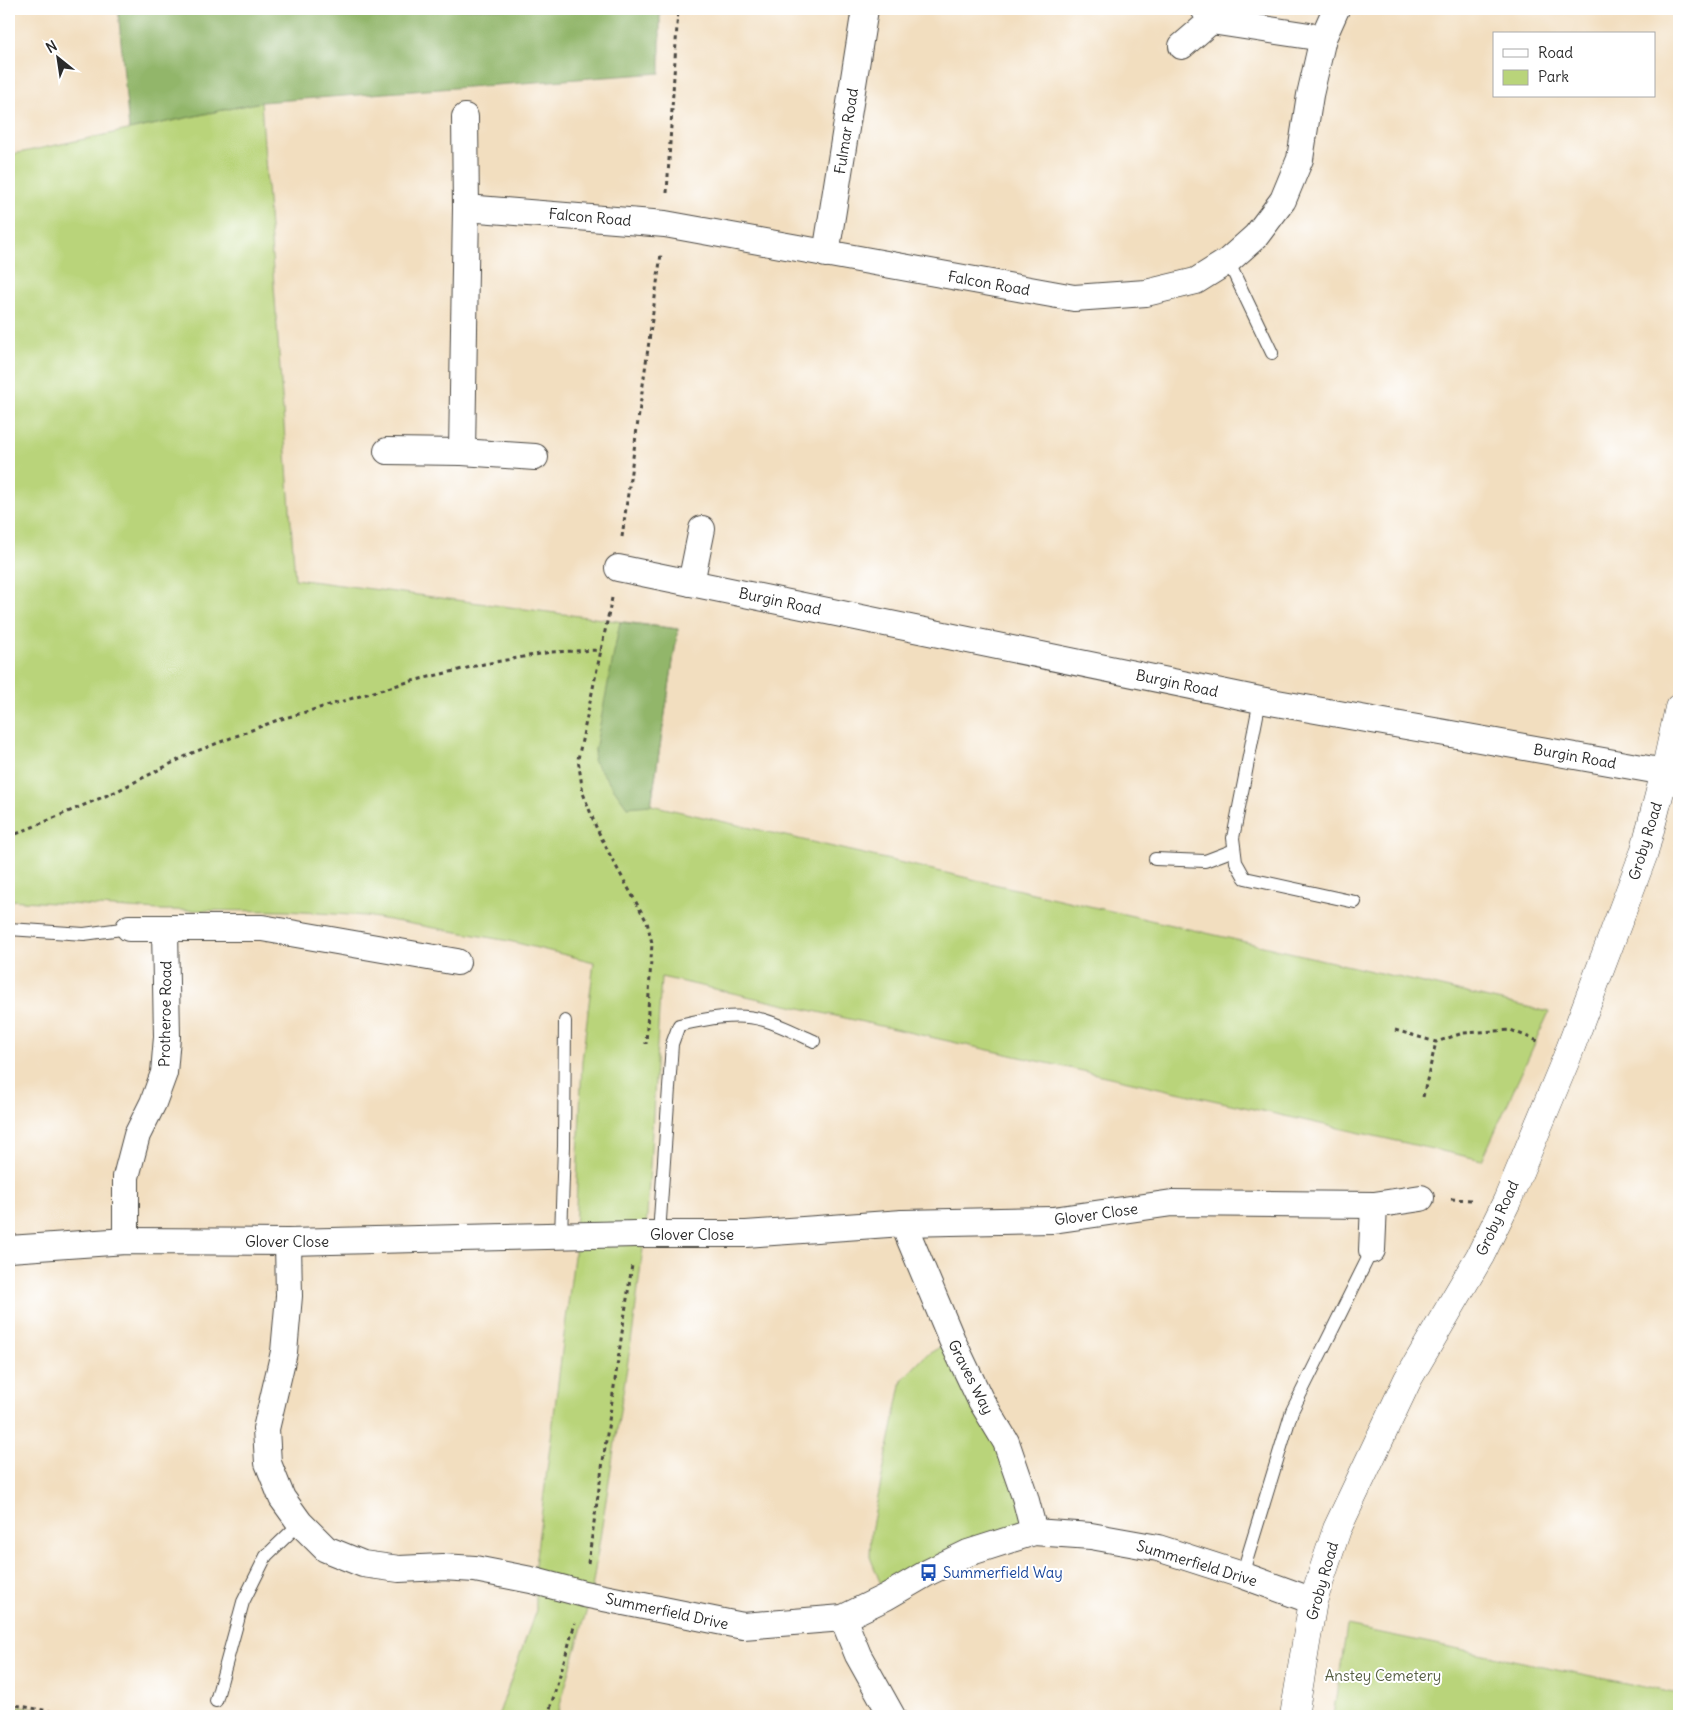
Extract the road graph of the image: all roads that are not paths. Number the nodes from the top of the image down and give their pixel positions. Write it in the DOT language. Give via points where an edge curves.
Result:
graph roads {
  1 [pos="865,9"];
  2 [pos="1336,9"];
  3 [pos="1207,15"];
  4 [pos="1324,38"];
  5 [pos="1182,46"];
  6 [pos="465,117"];
  7 [pos="466,208"];
  8 [pos="826,254"];
  9 [pos="1228,260"];
  10 [pos="1272,353"];
  11 [pos="387,451"];
  12 [pos="462,452"];
  13 [pos="535,457"];
  14 [pos="702,528"];
  15 [pos="618,568"];
  16 [pos="691,583"];
  17 [pos="1260,700"];
  18 [pos="1679,708"];
  19 [pos="1665,772"];
  20 [pos="1234,850"];
  21 [pos="1155,859"];
  22 [pos="1355,902"];
  23 [pos="130,928"];
  24 [pos="9,929"];
  25 [pos="165,929"];
  26 [pos="457,962"];
  27 [pos="565,1021"];
  28 [pos="814,1041"];
  29 [pos="1420,1198"];
  30 [pos="1374,1205"];
  31 [pos="903,1223"];
  32 [pos="647,1234"];
  33 [pos="561,1236"];
  34 [pos="126,1241"];
  35 [pos="288,1242"];
  36 [pos="9,1249"];
  37 [pos="1372,1250"];
  38 [pos="300,1523"];
  39 [pos="1034,1532"];
  40 [pos="1242,1575"];
  41 [pos="1313,1601"];
  42 [pos="843,1618"];
  43 [pos="216,1701"];
  44 [pos="892,1716"];
  45 [pos="1294,1716"];
  1 -- 8 [label="street, Fulmar Road"];
  2 -- 4 [label="street, Falcon Road"];
  3 -- 4 [label="street"];
  3 -- 5 [label="street"];
  4 -- 9 [label="street, Falcon Road" via="1310,95 1300,159 1283,200 1256,236"];
  6 -- 7 [label="street"];
  7 -- 8 [label="street, Falcon Road" via="665,224"];
  7 -- 12 [label="street"];
  8 -- 9 [label="street, Falcon Road" via="1074,298 1146,293 1196,281"];
  9 -- 10 [label="lane"];
  11 -- 12 [label="street"];
  12 -- 13 [label="street"];
  14 -- 16 [label="street"];
  15 -- 16 [label="street, Burgin Road"];
  16 -- 17 [label="street, Burgin Road"];
  17 -- 19 [label="street, Burgin Road"];
  17 -- 20 [label="lane" via="1232,838"];
  18 -- 19 [label="street, Groby Road"];
  19 -- 41 [label="street, Groby Road" via="1644,852 1567,1057 1507,1200 1480,1256 1408,1379 1337,1529"];
  20 -- 21 [label="lane" via="1205,861"];
  20 -- 22 [label="lane" via="1236,862 1245,878"];
  23 -- 24 [label="lane" via="84,934"];
  23 -- 25 [label="street"];
  25 -- 26 [label="street" via="262,928"];
  25 -- 34 [label="street, Protheroe Road" via="168,1037 164,1073 137,1136 126,1177"];
  27 -- 33 [label="lane"];
  28 -- 32 [label="lane" via="763,1019 735,1016 678,1025 672,1044"];
  29 -- 30 [label="street, Glover Close"];
  30 -- 31 [label="street, Glover Close" via="1172,1203 1053,1220"];
  30 -- 37 [label="street"];
  31 -- 32 [label="street, Glover Close" via="746,1234"];
  31 -- 39 [label="street, Graves Way" via="952,1340 980,1399 1006,1442"];
  32 -- 33 [label="street, Glover Close"];
  33 -- 35 [label="street, Glover Close"];
  34 -- 35 [label="street, Glover Close"];
  34 -- 36 [label="street, Glover Close"];
  35 -- 38 [label="street, Summerfield Drive" via="289,1296 284,1352 266,1429 268,1463 282,1498"];
  37 -- 40 [label="lane" via="1292,1411"];
  38 -- 42 [label="street, Summerfield Drive" via="326,1548 363,1564 399,1569 475,1569 743,1626"];
  38 -- 43 [label="lane" via="266,1556 243,1602"];
  39 -- 40 [label="street, Summerfield Drive" via="1091,1536 1158,1548"];
  39 -- 42 [label="street, Summerfield Drive" via="968,1553"];
  40 -- 41 [label="street, Summerfield Drive"];
  41 -- 45 [label="street, Groby Road"];
  42 -- 44 [label="street" via="858,1655"];
}
